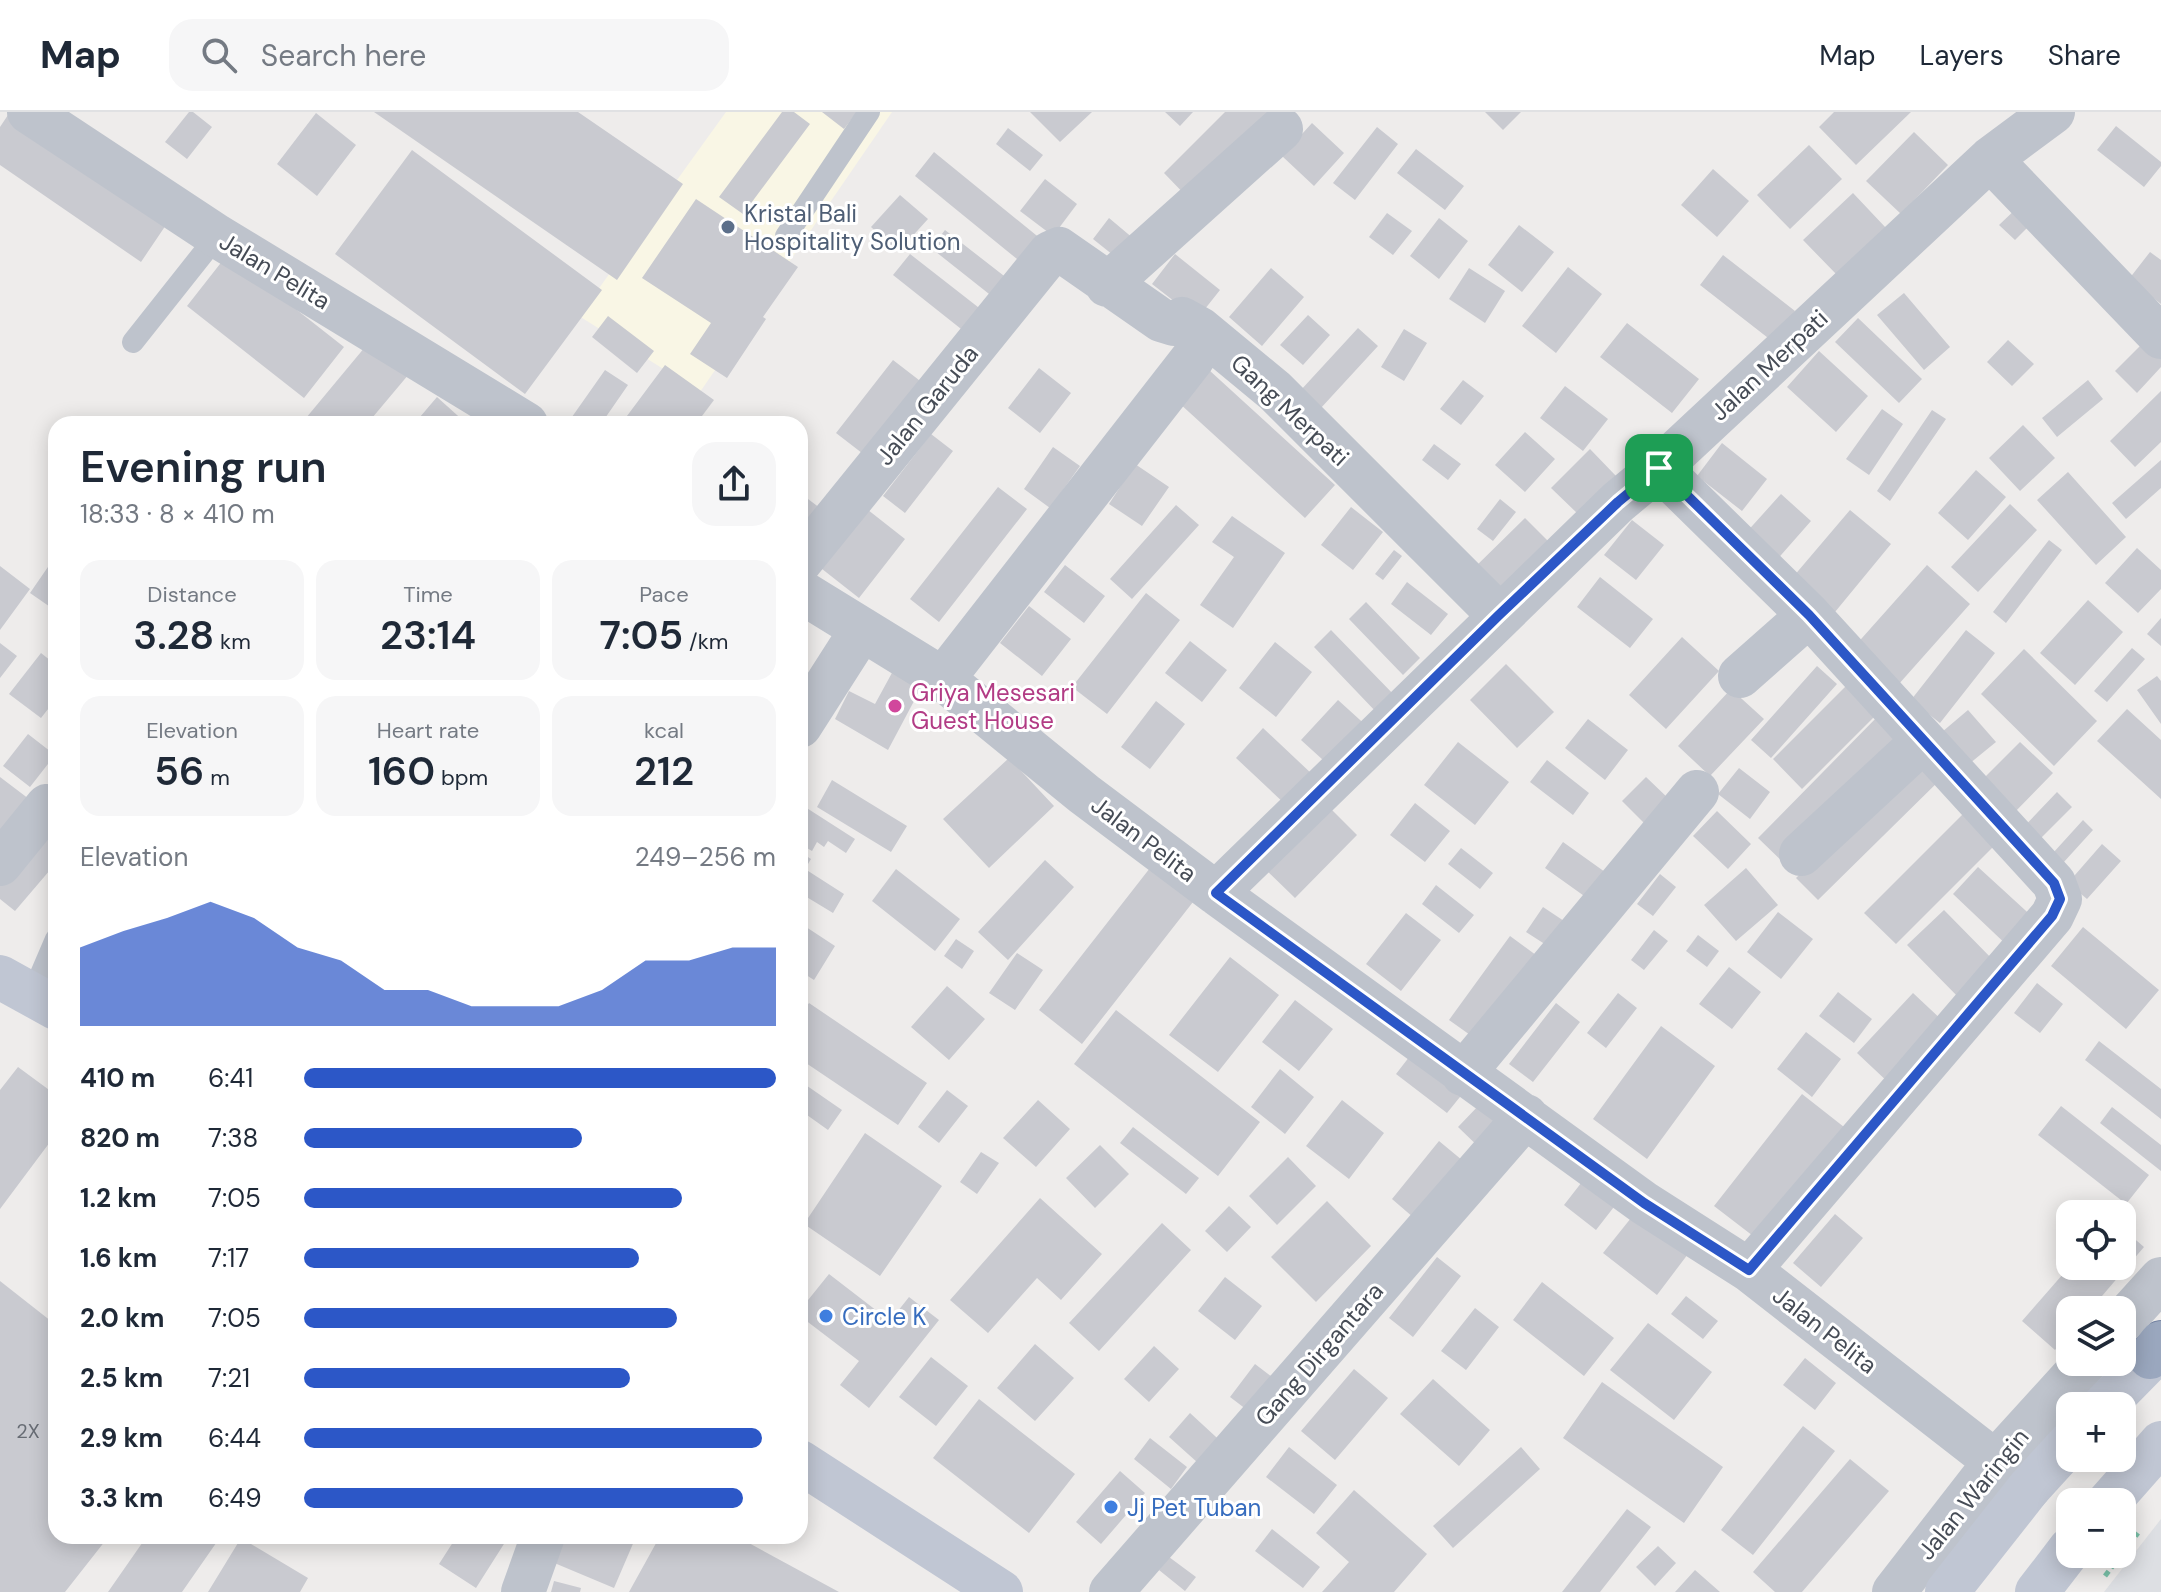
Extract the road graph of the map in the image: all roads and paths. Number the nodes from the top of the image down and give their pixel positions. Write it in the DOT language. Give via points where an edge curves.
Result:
graph roads {
  1 [pos="29,112"];
  2 [pos="869,112"];
  3 [pos="2053,112"];
  4 [pos="1281,129"];
  5 [pos="1990,159"];
  6 [pos="217,236"];
  7 [pos="786,236"];
  8 [pos="1055,250"];
  9 [pos="1107,285"];
  10 [pos="2161,337"];
  11 [pos="133,342"];
  12 [pos="1193,358"];
  13 [pos="513,416"];
  14 [pos="1659,468"];
  15 [pos="808,552"];
  16 [pos="808,596"];
  17 [pos="1499,615"];
  18 [pos="1809,615"];
  19 [pos="862,629"];
  20 [pos="1740,676"];
  21 [pos="943,679"];
  22 [pos="808,713"];
  23 [pos="1923,741"];
  24 [pos="1697,792"];
  25 [pos="47,806"];
  26 [pos="1801,854"];
  27 [pos="0,864"];
  28 [pos="1216,893"];
  29 [pos="48,955"];
  30 [pos="29,993"];
  31 [pos="1463,1074"];
  32 [pos="1526,1116"];
  33 [pos="1749,1270"];
  34 [pos="2161,1279"];
  35 [pos="2136,1307"];
  36 [pos="2157,1349"];
  37 [pos="2073,1376"];
  38 [pos="2117,1392"];
  39 [pos="2161,1443"];
  40 [pos="2056,1458"];
  41 [pos="1995,1462"];
  42 [pos="808,1467"];
  43 [pos="2029,1488"];
  44 [pos="2136,1494"];
  45 [pos="540,1544"];
  46 [pos="2056,1567"];
  47 [pos="2106,1568"];
  48 [pos="2102,1579"];
  49 [pos="523,1592"];
  50 [pos="1001,1592"];
  51 [pos="1111,1592"];
  52 [pos="1894,1592"];
  53 [pos="1947,1592"];
  54 [pos="2037,1592"];
  1 -- 6 [label="street, Jalan Pelita"];
  2 -- 7 [label="lane"];
  3 -- 5 [label="street, Jalan Merpati"];
  4 -- 9 [label="street"];
  5 -- 10 [label="street"];
  5 -- 14 [label="street, Jalan Merpati"];
  6 -- 11 [label="lane"];
  6 -- 13 [label="street, Jalan Pelita"];
  8 -- 9 [label="street, Gang Merpati"];
  8 -- 15 [label="street, Jalan Garuda"];
  9 -- 17 [label="street, Gang Merpati" via="1161,320 1174,324 1182,319 1200,329 1275,391"];
  12 -- 21 [label="street"];
  14 -- 17 [label="street, Jalan Merpati"];
  14 -- 18 [label="street"];
  16 -- 19 [label="street, Jalan Pelita"];
  17 -- 28 [label="street, Jalan Merpati"];
  18 -- 20 [label="street"];
  18 -- 23 [label="street"];
  19 -- 21 [label="street, Jalan Pelita"];
  19 -- 22 [label="street"];
  21 -- 28 [label="street, Jalan Pelita"];
  23 -- 26 [label="street"];
  23 -- 33 [label="street" via="2054,883 2060,899 2052,916"];
  24 -- 31 [label="street"];
  25 -- 27 [label="street"];
  28 -- 31 [label="street, Jalan Pelita"];
  29 -- 30 [label="lane"];
  31 -- 32 [label="street, Jalan Pelita"];
  32 -- 33 [label="street, Jalan Pelita" via="1644,1203"];
  32 -- 51 [label="street, Gang Dirgantara"];
  33 -- 41 [label="street, Jalan Pelita"];
  34 -- 35 [label="street"];
  36 -- 38 [label="main road"];
  37 -- 41 [label="street, Jalan Waringin"];
  39 -- 44 [label="main road"];
  40 -- 43 [label="main road"];
  41 -- 43 [label="street, Jalan Pelita"];
  41 -- 52 [label="street, Jalan Waringin"];
  42 -- 50 [label="main road"];
  43 -- 53 [label="main road"];
  45 -- 49 [label="street"];
  46 -- 54 [label="main road"];
  47 -- 48 [label="path"];
}
